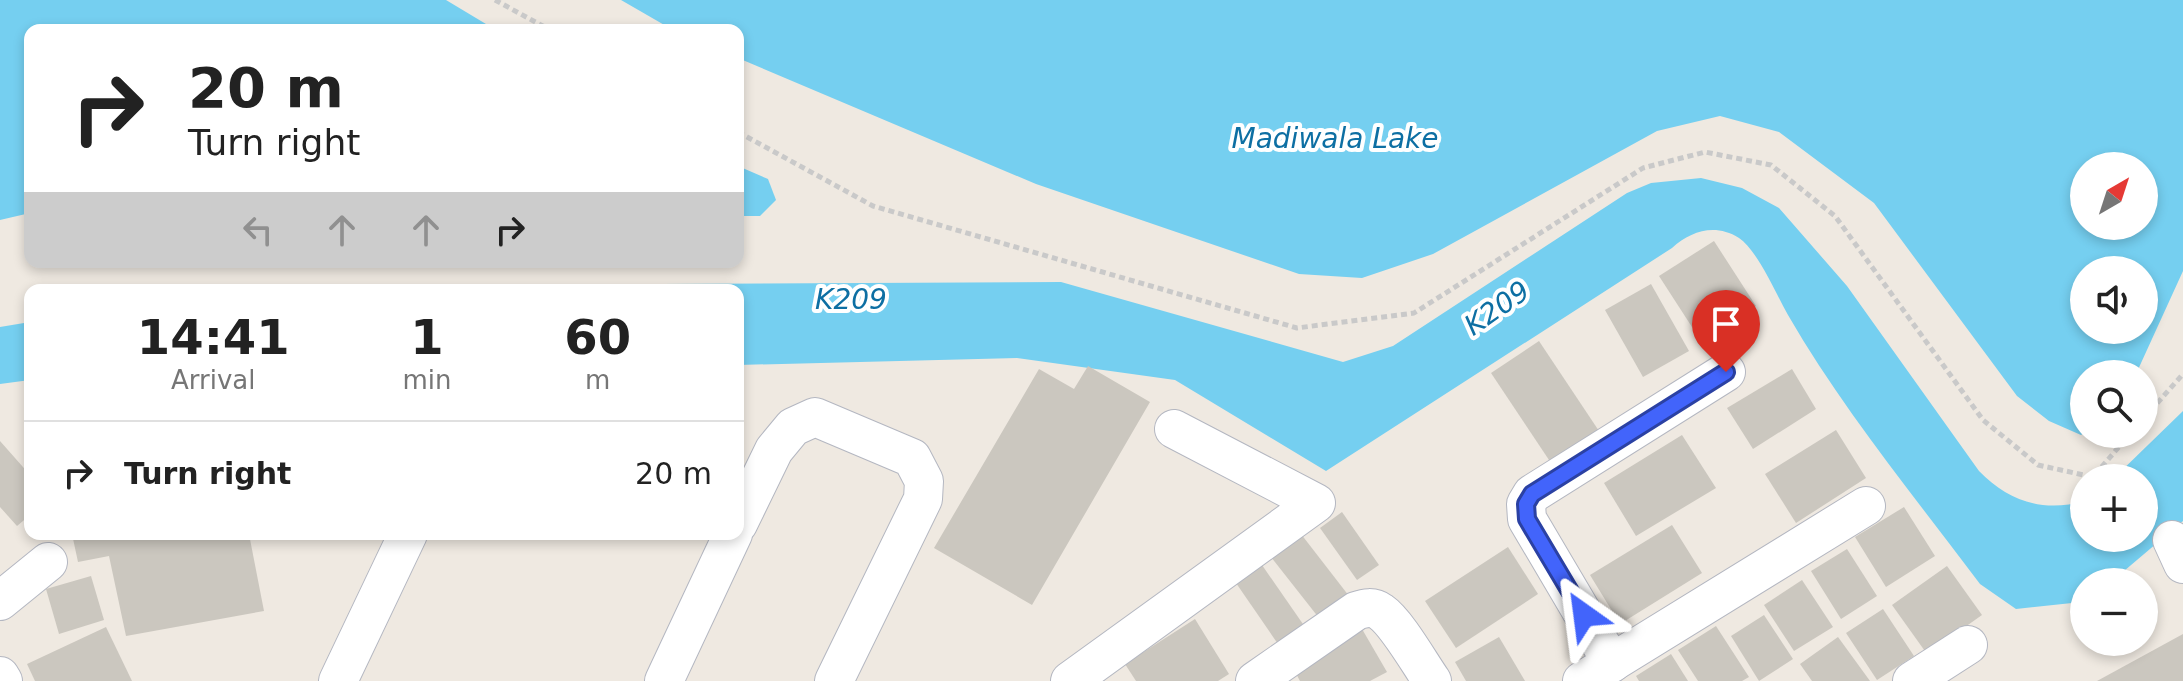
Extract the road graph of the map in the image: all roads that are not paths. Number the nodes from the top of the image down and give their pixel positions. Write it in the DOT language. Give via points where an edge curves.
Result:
graph roads {
  1 [pos="1726,372"];
  2 [pos="1174,429"];
  3 [pos="1866,506"];
  4 [pos="744,512"];
  5 [pos="405,540"];
  6 [pos="730,540"];
  7 [pos="48,562"];
  8 [pos="0,601"];
  9 [pos="1968,645"];
  10 [pos="1597,672"];
  11 [pos="338,681"];
  12 [pos="664,681"];
  13 [pos="834,681"];
  14 [pos="1070,681"];
  15 [pos="1255,681"];
  16 [pos="1432,681"];
  17 [pos="1912,681"];
  1 -- 10 [label="street" via="1532,494 1526,504 1527,519"];
  2 -- 14 [label="street" via="1316,503"];
  3 -- 10 [label="street"];
  4 -- 13 [label="street" via="774,450 793,427 815,417 912,458 924,481 923,499"];
  5 -- 11 [label="street"];
  6 -- 12 [label="street"];
  7 -- 8 [label="street"];
  9 -- 17 [label="street"];
  15 -- 16 [label="street" via="1368,608 1390,621"];
}
